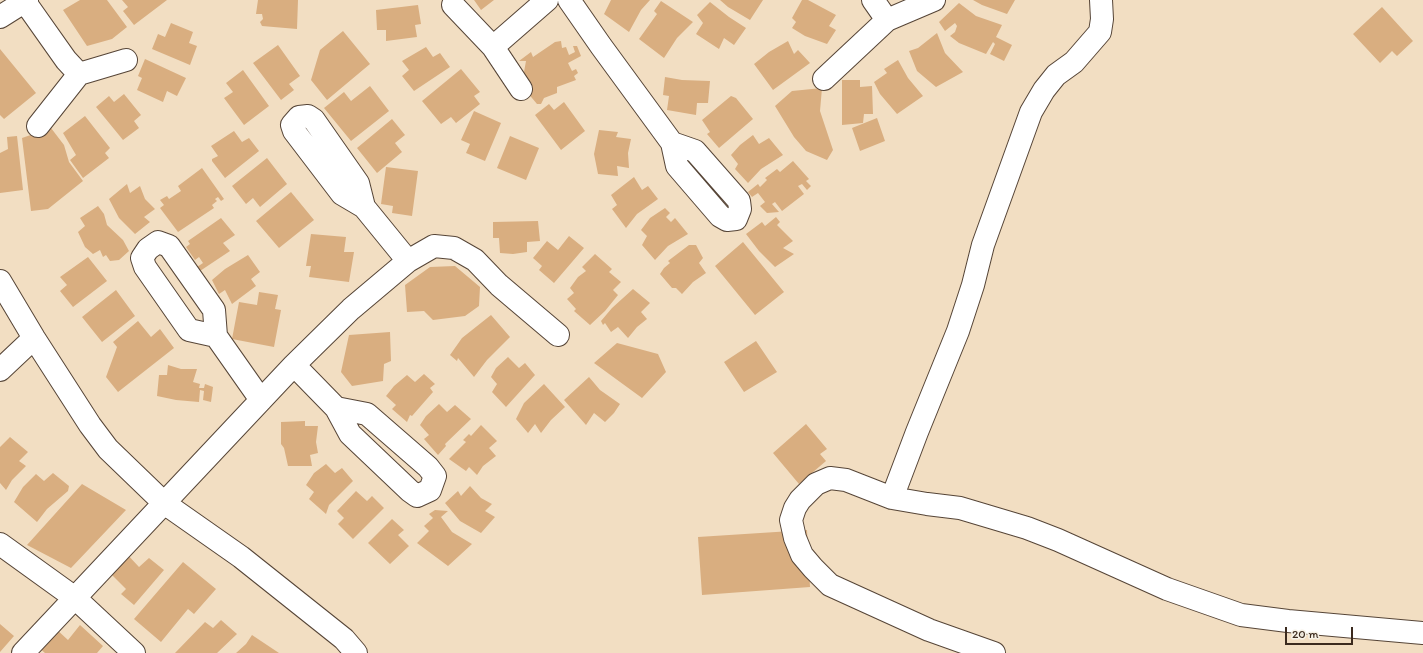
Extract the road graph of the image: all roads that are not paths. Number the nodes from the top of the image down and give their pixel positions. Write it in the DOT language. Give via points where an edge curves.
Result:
graph roads {
  1 [pos="547,0"];
  2 [pos="570,0"];
  3 [pos="874,0"];
  4 [pos="934,0"];
  5 [pos="1101,0"];
  6 [pos="26,1"];
  7 [pos="453,5"];
  8 [pos="0,17"];
  9 [pos="887,20"];
  10 [pos="493,47"];
  11 [pos="126,60"];
  12 [pos="79,74"];
  13 [pos="824,79"];
  14 [pos="521,88"];
  15 [pos="38,126"];
  16 [pos="672,143"];
  17 [pos="364,207"];
  18 [pos="408,261"];
  19 [pos="1,286"];
  20 [pos="558,335"];
  21 [pos="216,336"];
  22 [pos="34,338"];
  23 [pos="294,365"];
  24 [pos="0,370"];
  25 [pos="261,400"];
  26 [pos="336,408"];
  27 [pos="892,498"];
  28 [pos="164,503"];
  29 [pos="0,544"];
  30 [pos="75,598"];
  31 [pos="1423,633"];
  32 [pos="23,653"];
  33 [pos="134,653"];
  34 [pos="356,653"];
  35 [pos="994,653"];
  1 -- 10 [label="street"];
  2 -- 16 [label="street"];
  3 -- 9 [label="street"];
  4 -- 9 [label="street"];
  5 -- 27 [label="street" via="1100,32 1074,62 1056,75 1032,112 983,245 958,331"];
  6 -- 8 [label="street"];
  6 -- 12 [label="street" via="66,60"];
  7 -- 10 [label="street"];
  9 -- 13 [label="street"];
  10 -- 14 [label="street"];
  11 -- 12 [label="street"];
  12 -- 15 [label="street"];
  17 -- 18 [label="street"];
  18 -- 20 [label="street" via="434,246 454,248 475,260 499,285"];
  18 -- 23 [label="street" via="351,309"];
  19 -- 22 [label="street"];
  21 -- 25 [label="street"];
  22 -- 24 [label="street"];
  22 -- 28 [label="street" via="108,449"];
  23 -- 25 [label="street"];
  23 -- 26 [label="street"];
  25 -- 28 [label="street"];
  27 -- 31 [label="street" via="960,508 1027,528 1167,589 1241,614 1288,621"];
  27 -- 35 [label="street" via="846,480 830,478 816,484 800,500 791,520 794,538 802,555 830,585 929,630"];
  28 -- 30 [label="street"];
  28 -- 34 [label="street" via="241,557 344,639"];
  29 -- 30 [label="street"];
  30 -- 32 [label="street"];
  30 -- 33 [label="street"];
}
